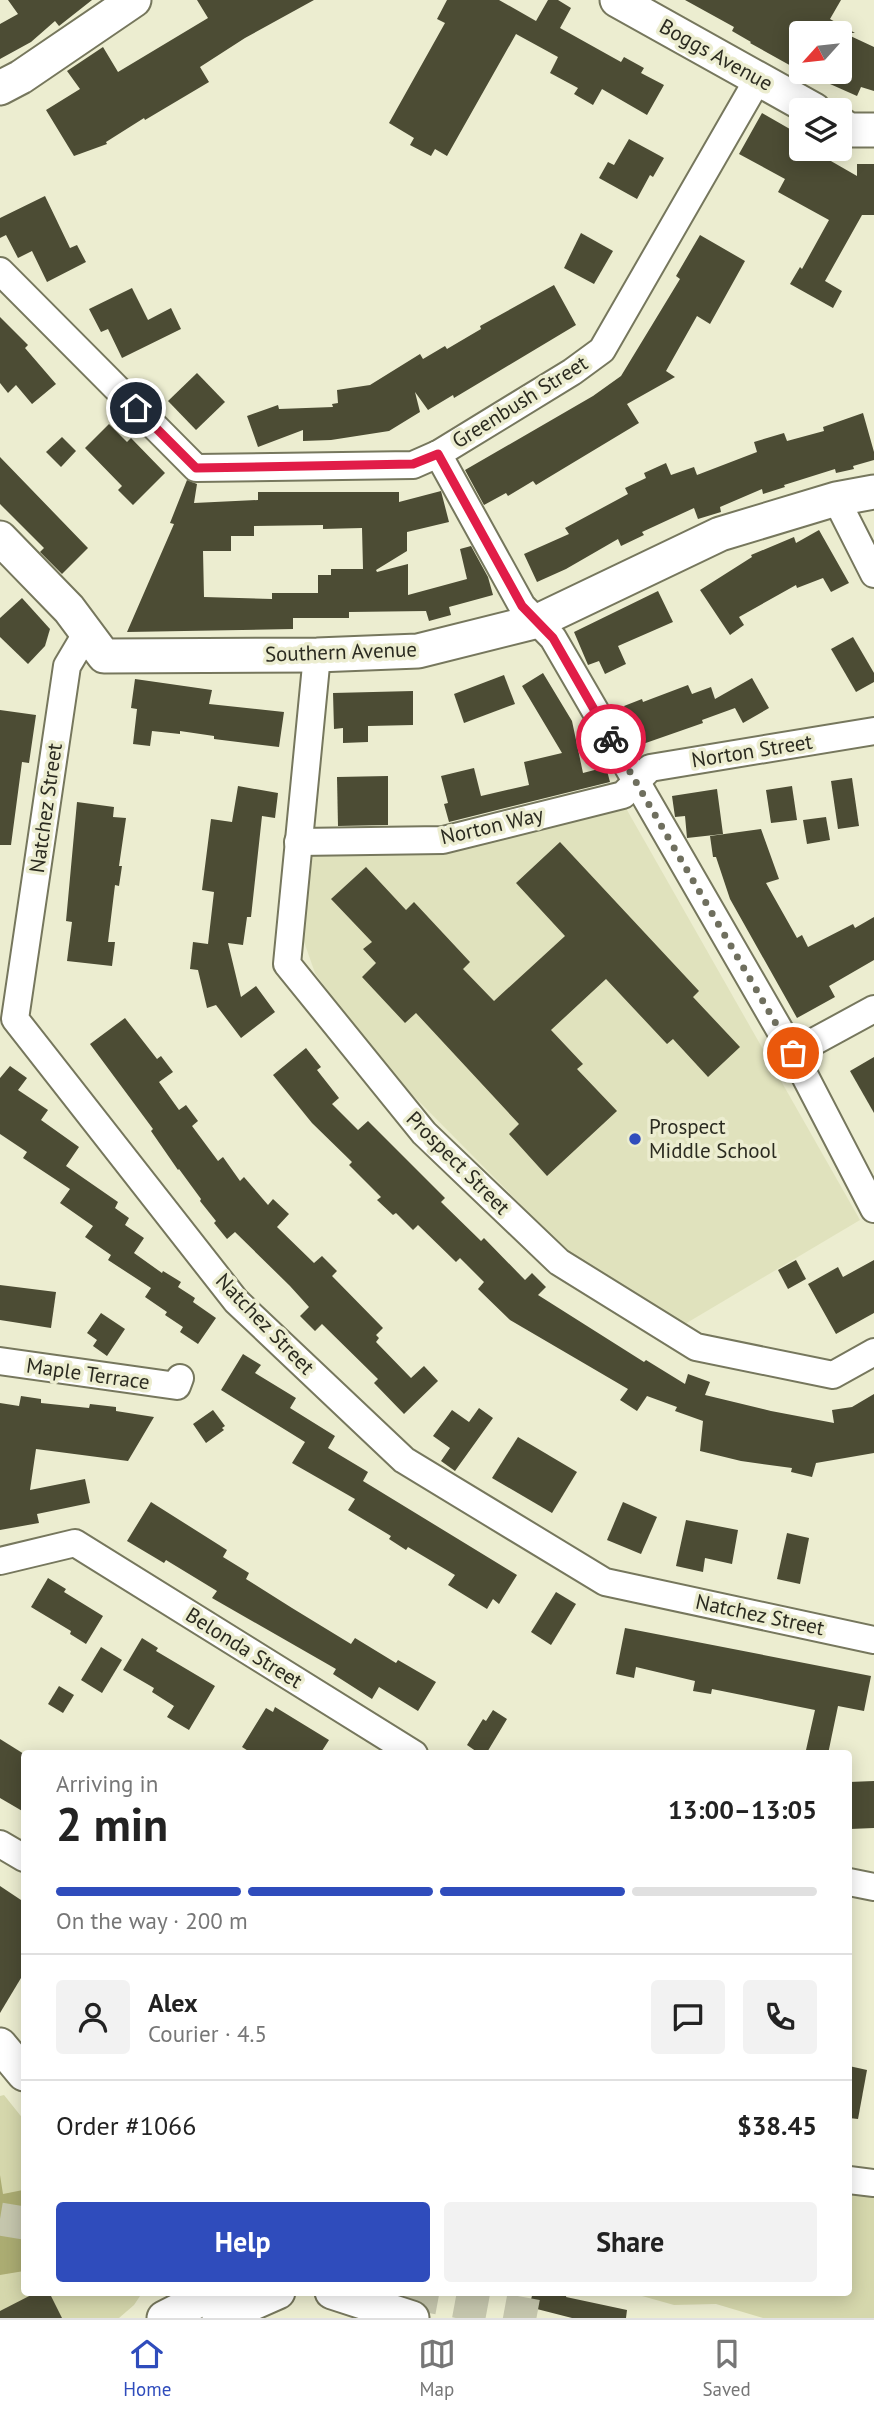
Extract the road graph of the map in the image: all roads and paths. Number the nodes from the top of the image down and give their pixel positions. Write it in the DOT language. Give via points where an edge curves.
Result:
graph roads {
  1 [pos="134,0"];
  2 [pos="617,0"];
  3 [pos="758,79"];
  4 [pos="0,88"];
  5 [pos="792,98"];
  6 [pos="852,130"];
  7 [pos="874,130"];
  8 [pos="0,271"];
  9 [pos="438,454"];
  10 [pos="874,492"];
  11 [pos="836,499"];
  12 [pos="0,538"];
  13 [pos="874,574"];
  14 [pos="538,621"];
  15 [pos="86,634"];
  16 [pos="317,655"];
  17 [pos="874,731"];
  18 [pos="636,781"];
  19 [pos="298,842"];
  20 [pos="874,1009"];
  21 [pos="7,1018"];
  22 [pos="793,1053"];
  23 [pos="874,1209"];
  24 [pos="874,1352"];
  25 [pos="0,1361"];
  26 [pos="178,1382"];
  27 [pos="0,1561"];
  28 [pos="874,1640"];
  29 [pos="408,1750"];
  30 [pos="0,1844"];
  31 [pos="21,1856"];
  32 [pos="852,1883"];
  33 [pos="874,1887"];
  34 [pos="0,2045"];
  35 [pos="21,2070"];
  36 [pos="852,2180"];
  37 [pos="874,2183"];
  38 [pos="166,2296"];
  39 [pos="207,2296"];
  40 [pos="269,2296"];
  41 [pos="344,2296"];
  42 [pos="148,2318"];
  43 [pos="164,2318"];
  44 [pos="219,2318"];
  45 [pos="412,2318"];
  1 -- 4 [label="street"];
  2 -- 3 [label="street, Boggs Avenue"];
  3 -- 5 [label="street, Boggs Avenue"];
  3 -- 9 [label="street, Greenbush Street" via="602,350"];
  6 -- 7 [label="street"];
  8 -- 9 [label="street, Greenbush Street" via="196,468 413,464"];
  9 -- 14 [label="street" via="522,606"];
  10 -- 11 [label="street, Southern Avenue"];
  11 -- 13 [label="street"];
  11 -- 14 [label="street, Southern Avenue" via="720,534"];
  12 -- 15 [label="street, Southern Avenue" via="69,609"];
  14 -- 16 [label="street, Southern Avenue" via="418,651"];
  14 -- 18 [label="street" via="553,638"];
  15 -- 16 [label="street, Southern Avenue" via="104,656"];
  15 -- 21 [label="street, Natchez Street" via="67,666"];
  16 -- 19 [label="street, Prospect Street"];
  17 -- 18 [label="street, Norton Street" via="650,768"];
  18 -- 19 [label="street, Norton Way" via="623,795 443,840"];
  18 -- 22 [label="street"];
  19 -- 24 [label="street, Prospect Street" via="287,964 424,1133 559,1262 696,1347 833,1375"];
  20 -- 22 [label="street"];
  21 -- 28 [label="street, Natchez Street" via="236,1301 404,1460 605,1582"];
  22 -- 23 [label="street"];
  25 -- 26 [label="street, Maple Terrace"];
  27 -- 29 [label="street, Belonda Street" via="75,1543"];
  30 -- 31 [label="street"];
  32 -- 33 [label="street"];
  34 -- 35 [label="street"];
  36 -- 37 [label="street"];
  38 -- 42 [label="street"];
  39 -- 43 [label="street"];
  40 -- 44 [label="street"];
  41 -- 45 [label="street"];
}
